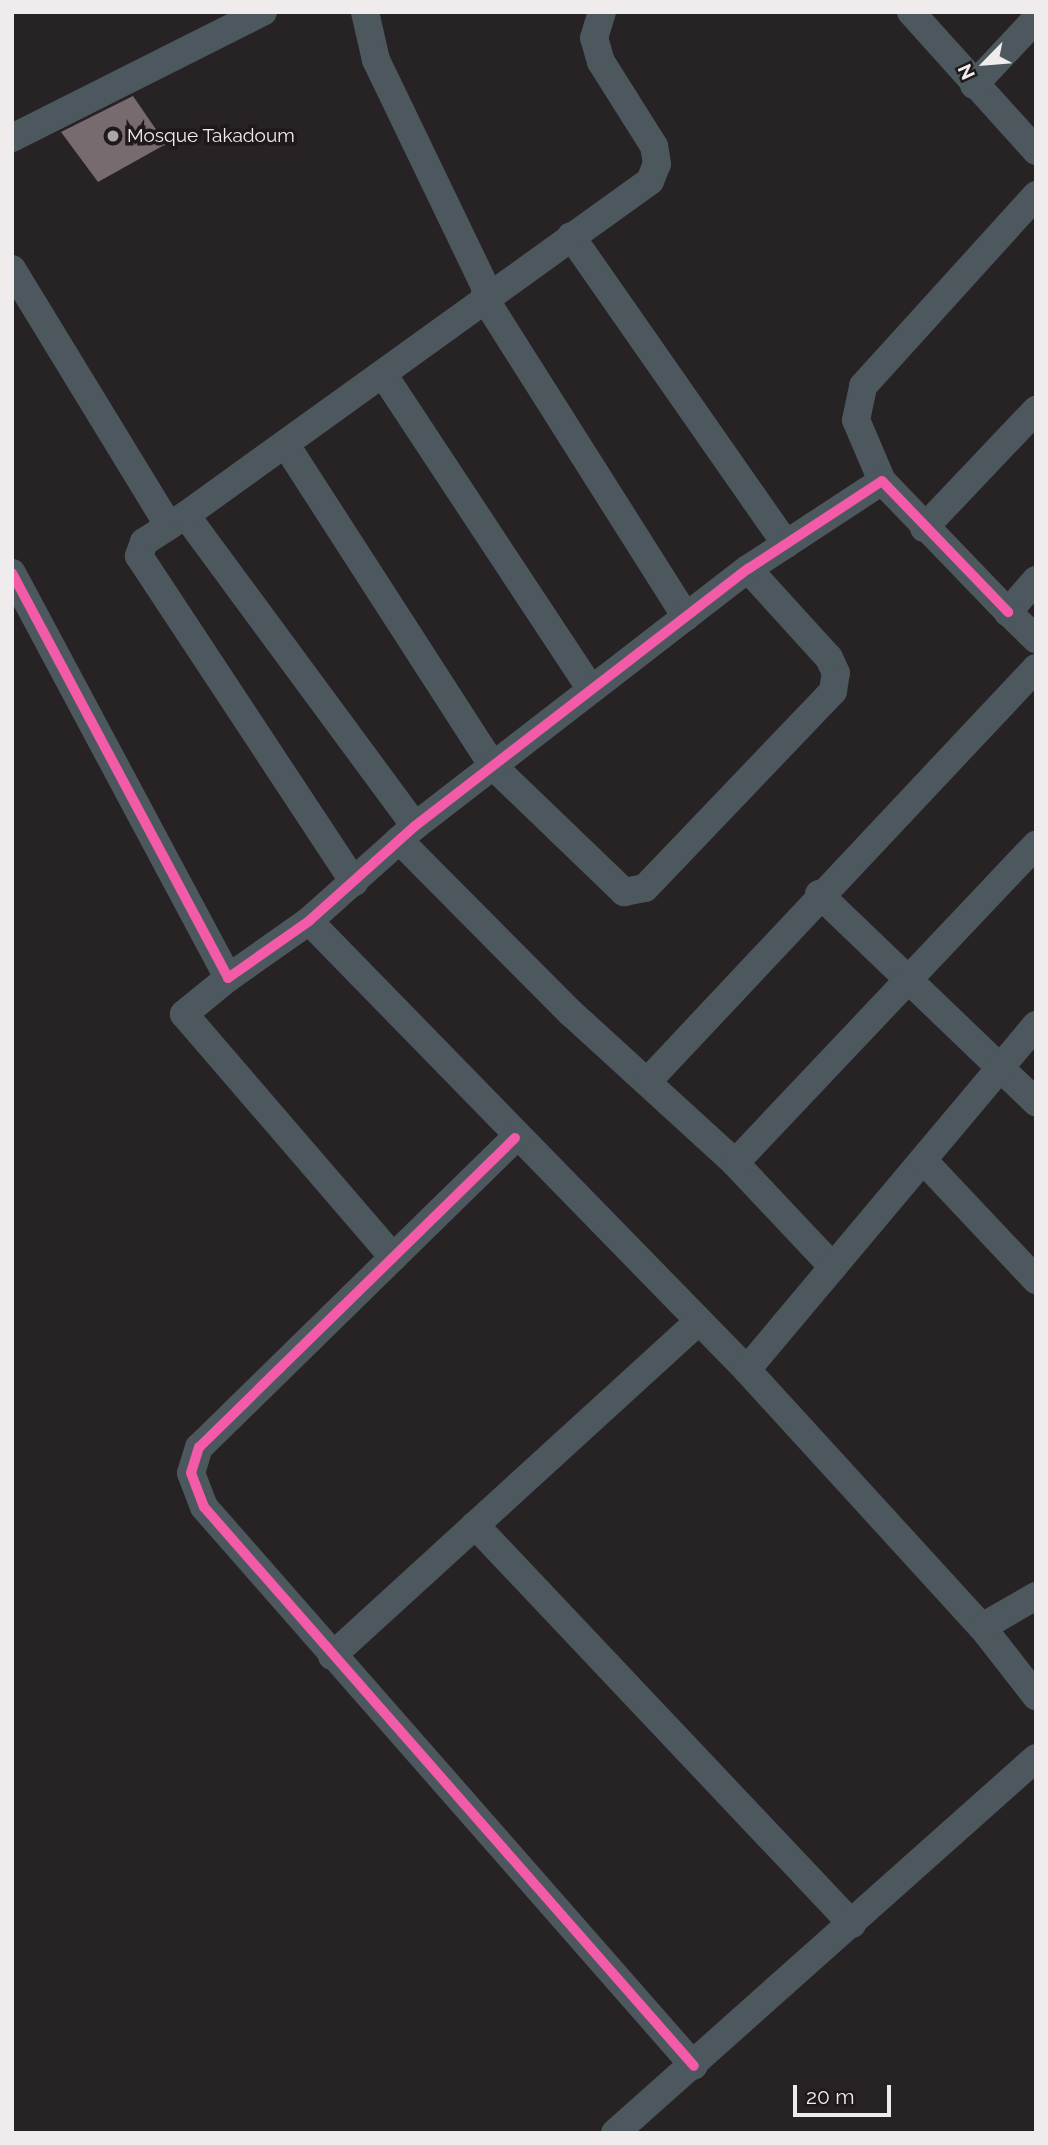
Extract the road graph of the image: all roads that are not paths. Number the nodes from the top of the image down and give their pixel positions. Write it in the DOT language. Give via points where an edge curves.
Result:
graph roads {
  1 [pos="262,12"];
  2 [pos="365,12"];
  3 [pos="602,12"];
  4 [pos="911,12"];
  5 [pos="1036,19"];
  6 [pos="974,85"];
  7 [pos="12,138"];
  8 [pos="1036,151"];
  9 [pos="1036,195"];
  10 [pos="572,236"];
  11 [pos="12,268"];
  12 [pos="485,299"];
  13 [pos="383,374"];
  14 [pos="1036,410"];
  15 [pos="286,445"];
  16 [pos="882,481"];
  17 [pos="178,521"];
  18 [pos="924,528"];
  19 [pos="786,544"];
  20 [pos="748,569"];
  21 [pos="12,573"];
  22 [pos="1036,580"];
  23 [pos="1008,612"];
  24 [pos="685,617"];
  25 [pos="1036,639"];
  26 [pos="1036,668"];
  27 [pos="591,690"];
  28 [pos="493,766"];
  29 [pos="407,833"];
  30 [pos="1036,845"];
  31 [pos="354,882"];
  32 [pos="819,894"];
  33 [pos="309,921"];
  34 [pos="228,978"];
  35 [pos="909,979"];
  36 [pos="1036,1025"];
  37 [pos="1000,1068"];
  38 [pos="647,1082"];
  39 [pos="1036,1102"];
  40 [pos="515,1138"];
  41 [pos="923,1160"];
  42 [pos="735,1163"];
  43 [pos="393,1256"];
  44 [pos="833,1267"];
  45 [pos="1036,1280"];
  46 [pos="698,1322"];
  47 [pos="747,1370"];
  48 [pos="475,1525"];
  49 [pos="1036,1597"];
  50 [pos="982,1627"];
  51 [pos="332,1656"];
  52 [pos="1036,1696"];
  53 [pos="1036,1758"];
  54 [pos="852,1924"];
  55 [pos="694,2066"];
  56 [pos="615,2133"];
  1 -- 7 [label="street"];
  2 -- 12 [label="street" via="376,60 485,286"];
  3 -- 10 [label="street" via="594,38 601,62 653,146 657,164 650,181"];
  4 -- 6 [label="street"];
  5 -- 6 [label="street"];
  6 -- 8 [label="street"];
  9 -- 16 [label="street" via="863,386 856,420"];
  10 -- 12 [label="street"];
  10 -- 19 [label="street"];
  11 -- 17 [label="street"];
  12 -- 13 [label="street"];
  12 -- 24 [label="street"];
  13 -- 15 [label="street"];
  13 -- 27 [label="street"];
  14 -- 18 [label="street"];
  15 -- 17 [label="street"];
  15 -- 28 [label="street"];
  16 -- 18 [label="street"];
  16 -- 19 [label="street"];
  17 -- 29 [label="street"];
  17 -- 31 [label="street" via="144,542 139,556"];
  18 -- 23 [label="street"];
  19 -- 20 [label="street"];
  20 -- 24 [label="street"];
  20 -- 28 [label="street" via="829,659 836,684 645,888 633,894 617,888"];
  21 -- 34 [label="street"];
  22 -- 23 [label="street"];
  23 -- 25 [label="street"];
  24 -- 27 [label="street"];
  26 -- 32 [label="street"];
  27 -- 28 [label="street"];
  28 -- 29 [label="street"];
  29 -- 31 [label="street"];
  29 -- 38 [label="street"];
  30 -- 35 [label="street"];
  31 -- 33 [label="street"];
  32 -- 35 [label="street"];
  32 -- 38 [label="street"];
  33 -- 34 [label="street"];
  33 -- 40 [label="street"];
  34 -- 43 [label="street" via="184,1014"];
  35 -- 37 [label="street"];
  35 -- 42 [label="street"];
  36 -- 37 [label="street"];
  37 -- 39 [label="street"];
  37 -- 41 [label="street"];
  38 -- 42 [label="street"];
  40 -- 43 [label="street"];
  40 -- 46 [label="street"];
  41 -- 44 [label="street"];
  41 -- 45 [label="street"];
  42 -- 44 [label="street"];
  43 -- 51 [label="street" via="199,1447 191,1473 204,1507"];
  44 -- 47 [label="street"];
  46 -- 47 [label="street"];
  46 -- 48 [label="street"];
  47 -- 50 [label="street"];
  48 -- 51 [label="street"];
  48 -- 54 [label="street"];
  49 -- 50 [label="street"];
  50 -- 52 [label="street"];
  51 -- 55 [label="street"];
  53 -- 54 [label="street"];
  54 -- 55 [label="street"];
  55 -- 56 [label="street"];
}
